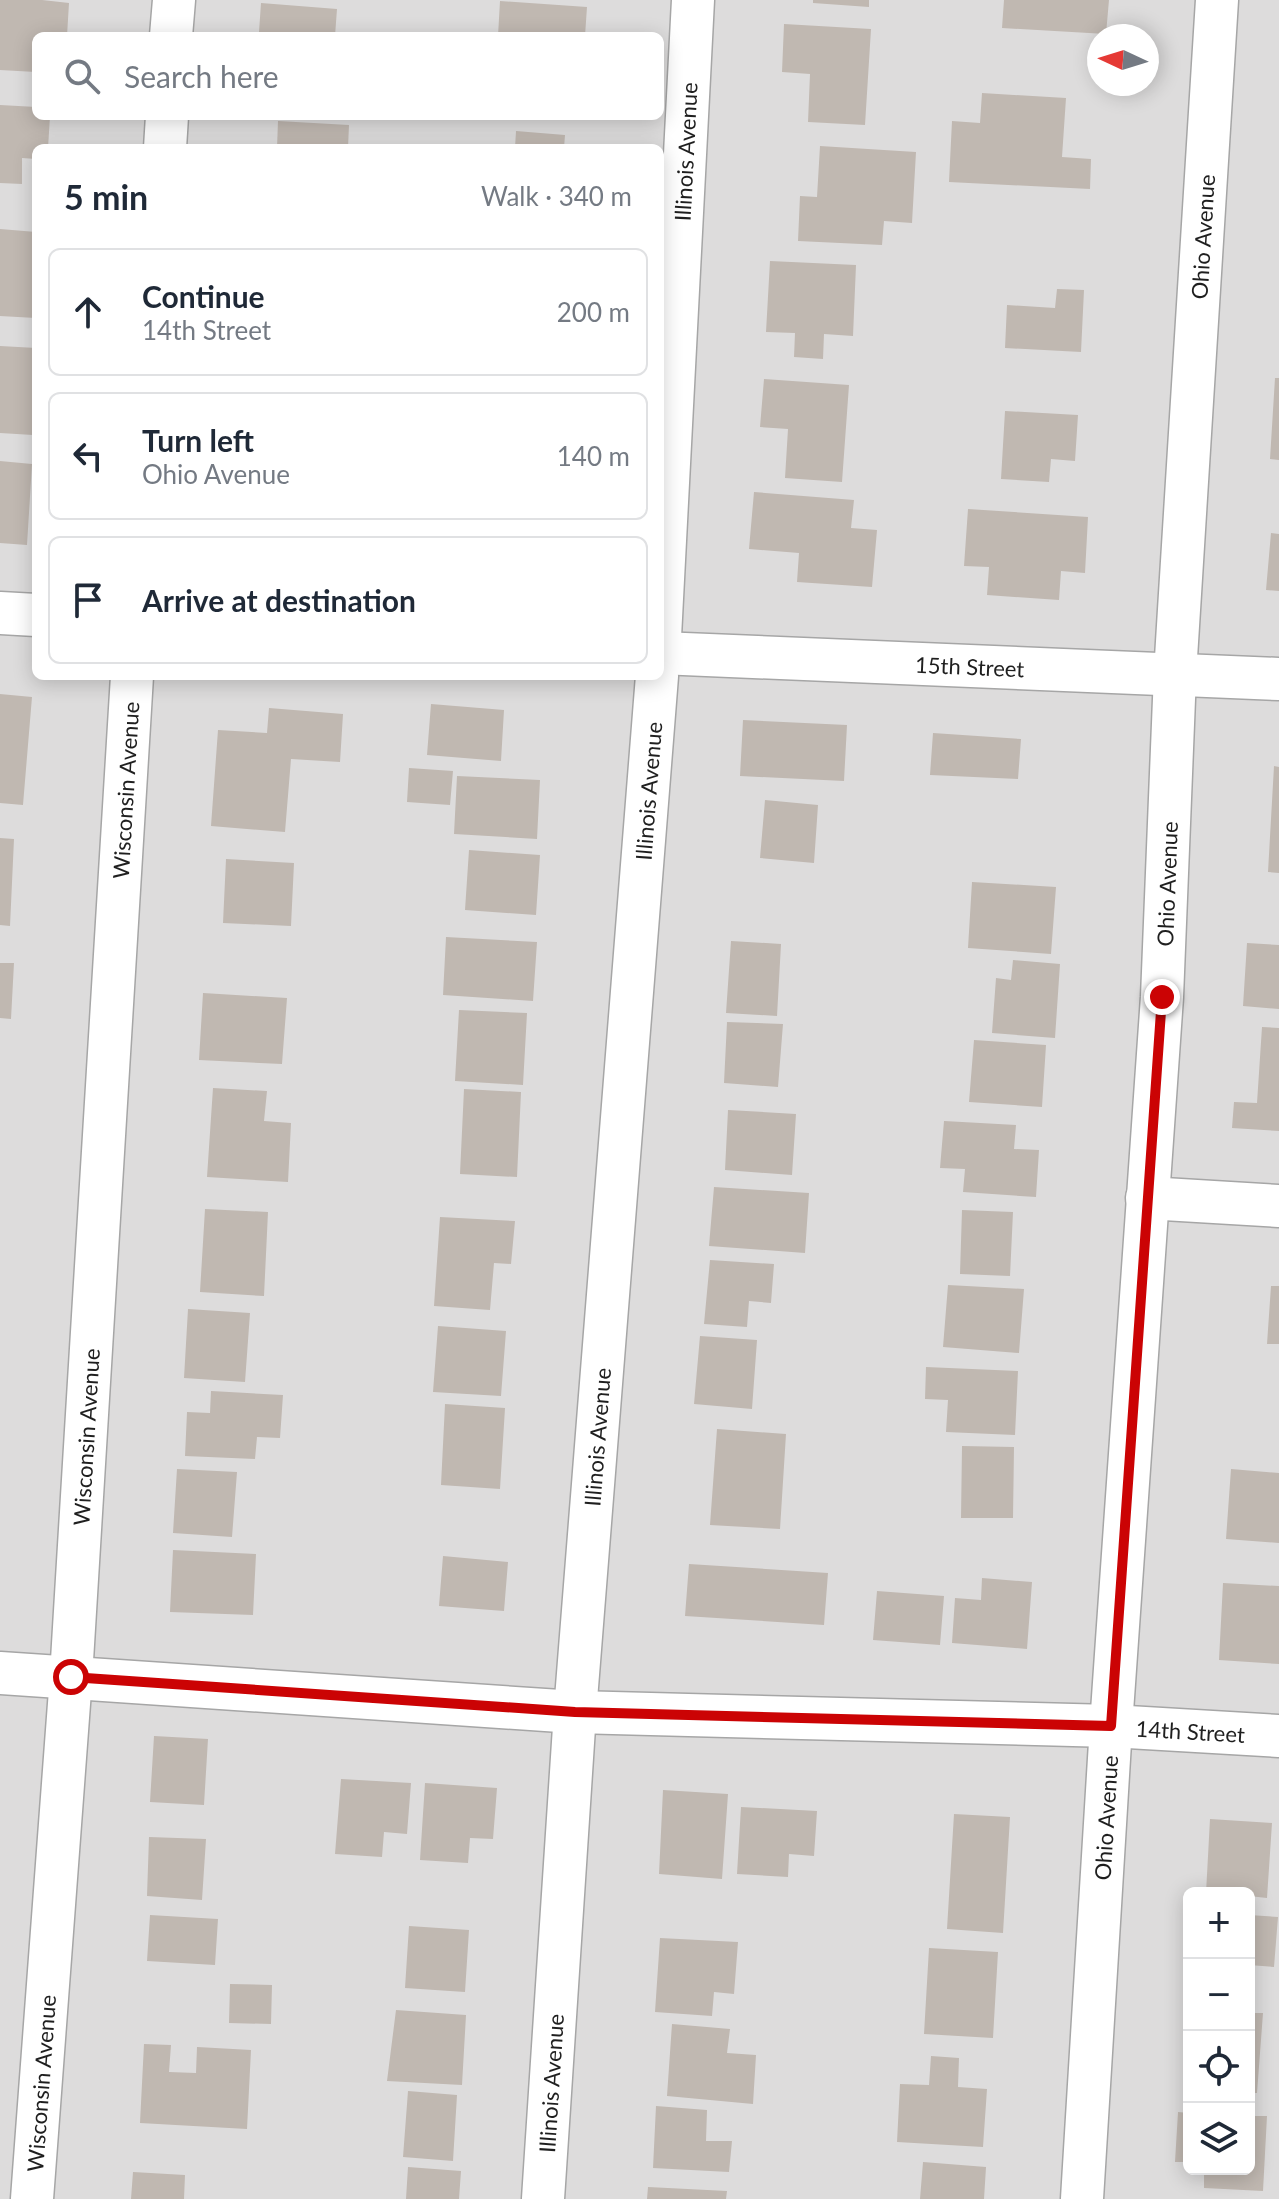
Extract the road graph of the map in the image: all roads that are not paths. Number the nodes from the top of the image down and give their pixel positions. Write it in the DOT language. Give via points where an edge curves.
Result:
graph roads {
  1 [pos="174,0"];
  2 [pos="693,0"];
  3 [pos="1217,0"];
  4 [pos="171,32"];
  5 [pos="167,120"];
  6 [pos="165,144"];
  7 [pos="664,560"];
  8 [pos="0,613"];
  9 [pos="32,615"];
  10 [pos="664,653"];
  11 [pos="1175,674"];
  12 [pos="1279,679"];
  13 [pos="132,680"];
  14 [pos="657,680"];
  15 [pos="1147,1198"];
  16 [pos="1279,1206"];
  17 [pos="0,1673"];
  18 [pos="71,1677"];
  19 [pos="575,1712"];
  20 [pos="1111,1726"];
  21 [pos="1279,1736"];
  22 [pos="32,2199"];
  23 [pos="543,2199"];
  24 [pos="1082,2199"];
  1 -- 4 [label="street"];
  2 -- 7 [label="street, Illinois Avenue"];
  3 -- 11 [label="street, Ohio Avenue"];
  5 -- 6 [label="street"];
  8 -- 9 [label="street"];
  10 -- 11 [label="street, 15th Street"];
  11 -- 12 [label="street, 15th Street"];
  11 -- 15 [label="street, Ohio Avenue" via="1162,997"];
  13 -- 18 [label="street, Wisconsin Avenue"];
  14 -- 19 [label="street, Illinois Avenue"];
  15 -- 16 [label="street"];
  15 -- 20 [label="street, Ohio Avenue"];
  17 -- 18 [label="street, 14th Street"];
  18 -- 19 [label="street, 14th Street"];
  18 -- 22 [label="street, Wisconsin Avenue"];
  19 -- 20 [label="street, 14th Street"];
  19 -- 23 [label="street, Illinois Avenue"];
  20 -- 21 [label="street, 14th Street"];
  20 -- 24 [label="street, Ohio Avenue"];
}
